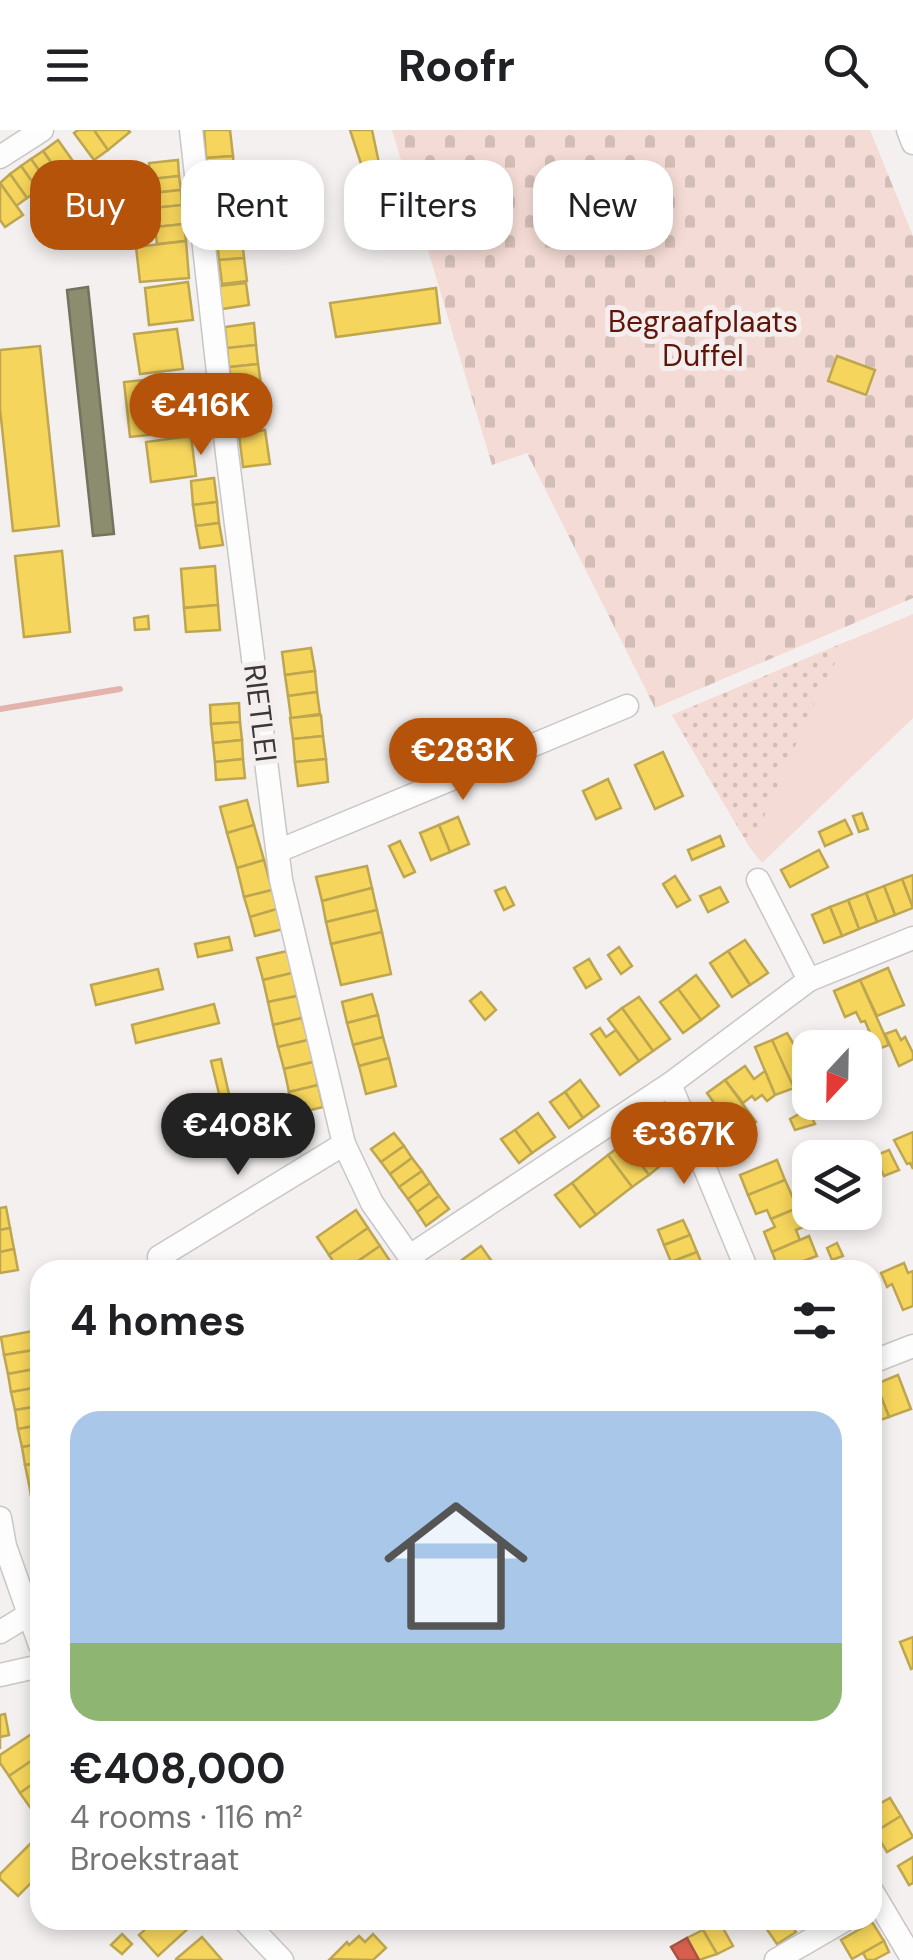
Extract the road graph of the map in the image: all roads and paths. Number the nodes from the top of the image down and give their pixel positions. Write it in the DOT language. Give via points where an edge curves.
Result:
graph roads {
  1 [pos="42,130"];
  2 [pos="191,130"];
  3 [pos="908,130"];
  4 [pos="913,143"];
  5 [pos="0,157"];
  6 [pos="627,706"];
  7 [pos="278,851"];
  8 [pos="758,880"];
  9 [pos="913,938"];
  10 [pos="809,980"];
  11 [pos="670,1084"];
  12 [pos="344,1144"];
  13 [pos="159,1256"];
  14 [pos="413,1260"];
  15 [pos="419,1260"];
  16 [pos="743,1260"];
  17 [pos="913,1346"];
  18 [pos="882,1358"];
  19 [pos="0,1518"];
  20 [pos="28,1616"];
  21 [pos="30,1621"];
  22 [pos="0,1632"];
  23 [pos="30,1668"];
  24 [pos="0,1675"];
  25 [pos="882,1911"];
  26 [pos="254,1930"];
  27 [pos="828,1930"];
  28 [pos="282,1960"];
  29 [pos="776,1960"];
  30 [pos="913,1960"];
  1 -- 5 [label="street"];
  2 -- 7 [label="street, RIETLEI"];
  3 -- 4 [label="street"];
  6 -- 7 [label="street"];
  7 -- 12 [label="street, RIETLEI"];
  8 -- 10 [label="street"];
  9 -- 10 [label="street"];
  10 -- 11 [label="street"];
  11 -- 15 [label="street"];
  11 -- 16 [label="street"];
  12 -- 13 [label="street"];
  12 -- 14 [label="street, RIETLEI" via="372,1203"];
  17 -- 18 [label="street"];
  19 -- 20 [label="street"];
  20 -- 21 [label="street"];
  20 -- 22 [label="street"];
  23 -- 24 [label="street"];
  25 -- 30 [label="street"];
  26 -- 28 [label="street"];
  27 -- 29 [label="street"];
}
